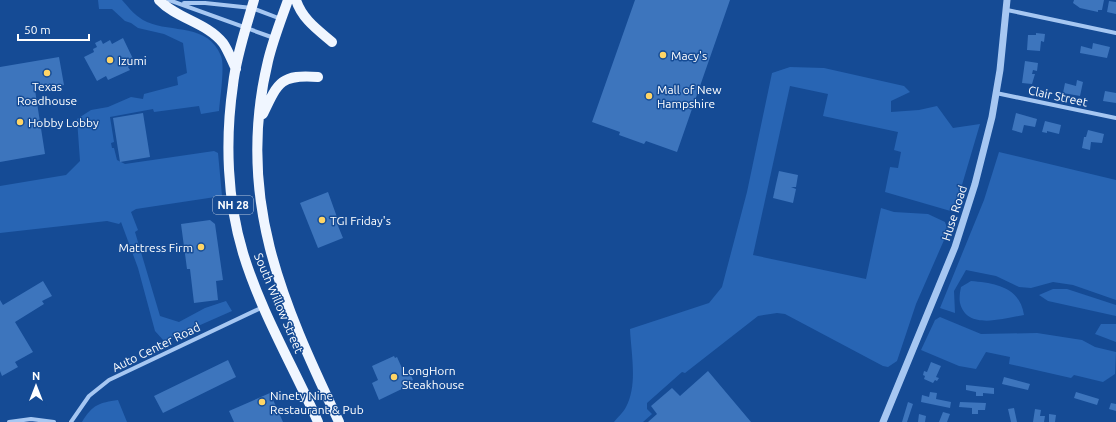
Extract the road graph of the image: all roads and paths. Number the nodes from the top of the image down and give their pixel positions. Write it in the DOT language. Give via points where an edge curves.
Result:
graph roads {
  1 [pos="159,0"];
  2 [pos="169,0"];
  3 [pos="288,0"];
  4 [pos="296,0"];
  5 [pos="1008,0"];
  6 [pos="182,3"];
  7 [pos="253,4"];
  8 [pos="1007,10"];
  9 [pos="281,19"];
  10 [pos="246,28"];
  11 [pos="1116,33"];
  12 [pos="275,38"];
  13 [pos="332,42"];
  14 [pos="236,69"];
  15 [pos="318,77"];
  16 [pos="996,94"];
  17 [pos="1116,118"];
  18 [pos="259,121"];
  19 [pos="264,307"];
  20 [pos="9,422"];
  21 [pos="54,422"];
  22 [pos="70,422"];
  23 [pos="318,422"];
  24 [pos="340,422"];
  25 [pos="884,422"];
  1 -- 14 [label="main road" via="174,13 197,23 215,36 224,45"];
  2 -- 6 [label="street"];
  3 -- 9 [label="main road, South Willow Street / NH 28"];
  4 -- 13 [label="main road" via="306,19"];
  5 -- 8 [label="street, Huse Road"];
  6 -- 7 [label="street"];
  6 -- 10 [label="street" via="217,19"];
  7 -- 9 [label="street"];
  7 -- 10 [label="main road, South Willow Street / NH 28"];
  8 -- 11 [label="street"];
  8 -- 16 [label="street, Huse Road"];
  9 -- 12 [label="main road, South Willow Street / NH 28"];
  10 -- 12 [label="street"];
  10 -- 14 [label="main road, South Willow Street / NH 28"];
  12 -- 18 [label="main road, South Willow Street / NH 28"];
  14 -- 19 [label="main road, South Willow Street / NH 28" via="229,130 230,180 243,253"];
  15 -- 18 [label="main road" via="295,76 282,82 272,93"];
  16 -- 17 [label="street, Clair Street"];
  16 -- 25 [label="street, Huse Road" via="986,144 961,228"];
  18 -- 24 [label="main road, South Willow Street / NH 28" via="258,177 263,220 278,281"];
  19 -- 22 [label="street, Auto Center Road" via="109,380 89,396"];
  19 -- 23 [label="main road, South Willow Street / NH 28"];
  20 -- 21 [label="street" via="31,419"];
}
